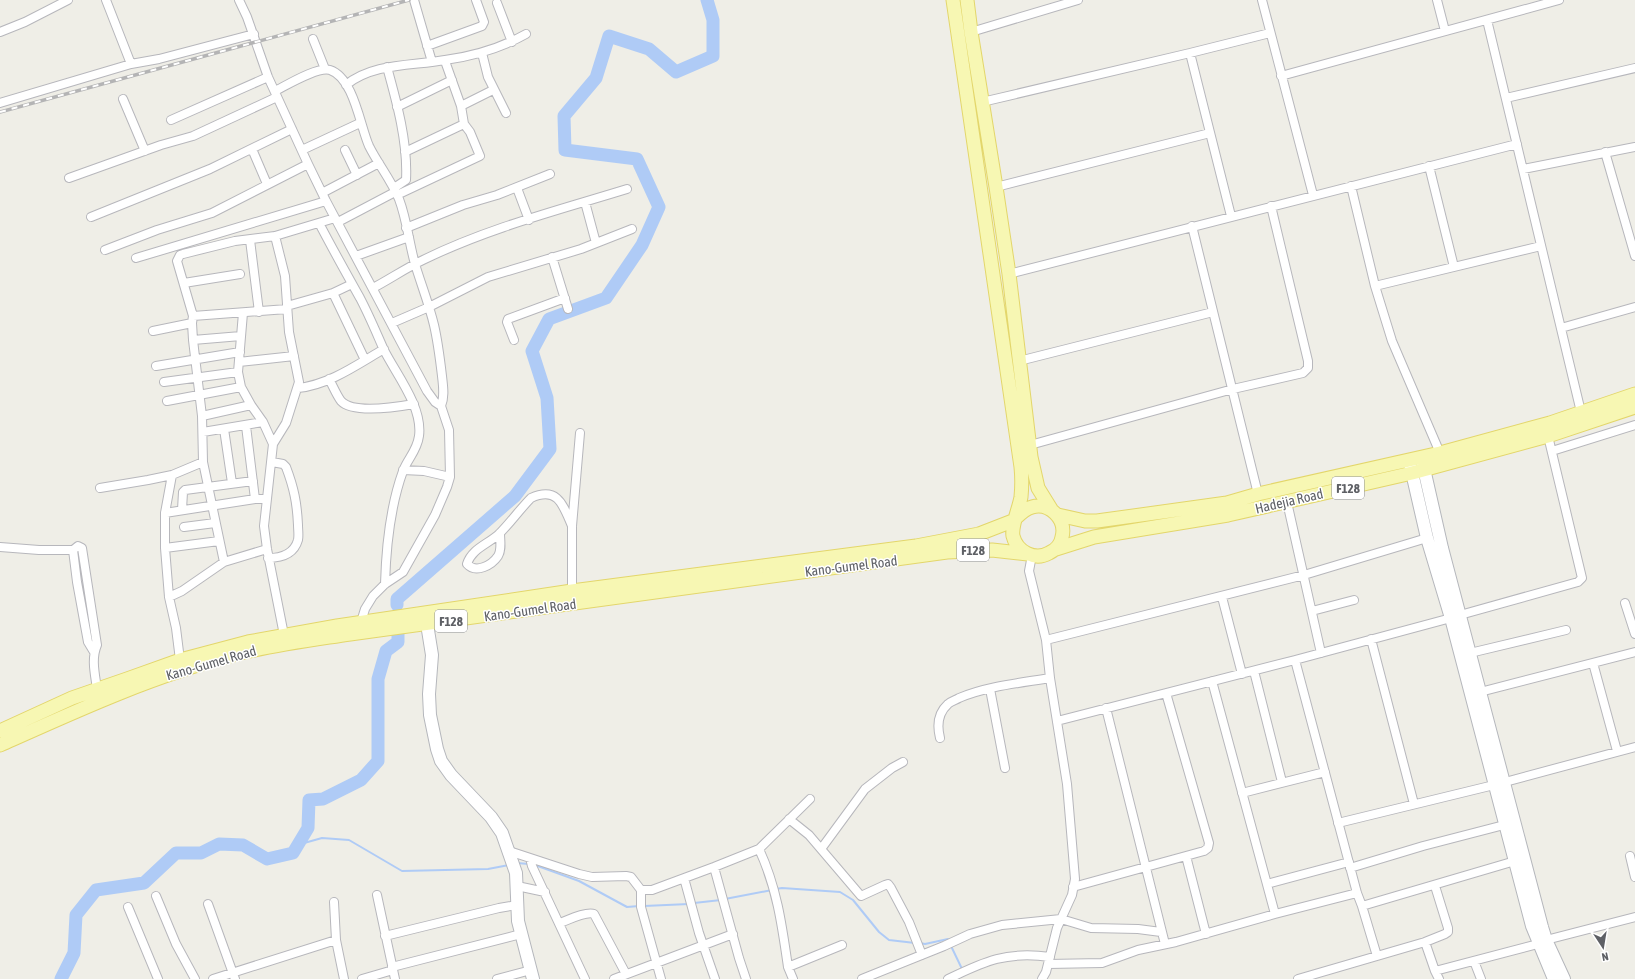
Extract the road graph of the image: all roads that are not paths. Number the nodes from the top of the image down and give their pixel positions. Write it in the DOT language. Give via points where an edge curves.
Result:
graph roads {
  1 [pos="68,0"];
  2 [pos="106,0"];
  3 [pos="239,0"];
  4 [pos="414,0"];
  5 [pos="476,0"];
  6 [pos="953,0"];
  7 [pos="967,0"];
  8 [pos="1078,0"];
  9 [pos="1262,0"];
  10 [pos="1437,0"];
  11 [pos="1524,0"];
  12 [pos="1559,0"];
  13 [pos="57,2"];
  14 [pos="497,3"];
  15 [pos="1526,9"];
  16 [pos="1487,20"];
  17 [pos="1446,31"];
  18 [pos="0,32"];
  19 [pos="971,32"];
  20 [pos="1270,33"];
  21 [pos="254,34"];
  22 [pos="526,34"];
  23 [pos="313,39"];
  24 [pos="512,42"];
  25 [pos="427,46"];
  26 [pos="482,53"];
  27 [pos="1190,53"];
  28 [pos="445,60"];
  29 [pos="432,62"];
  30 [pos="131,64"];
  31 [pos="387,67"];
  32 [pos="1635,68"];
  33 [pos="325,69"];
  34 [pos="1281,76"];
  35 [pos="268,77"];
  36 [pos="452,80"];
  37 [pos="346,85"];
  38 [pos="493,90"];
  39 [pos="276,94"];
  40 [pos="1506,98"];
  41 [pos="123,99"];
  42 [pos="0,102"];
  43 [pos="982,102"];
  44 [pos="461,106"];
  45 [pos="397,107"];
  46 [pos="506,113"];
  47 [pos="171,120"];
  48 [pos="360,123"];
  49 [pos="464,124"];
  50 [pos="292,129"];
  51 [pos="1210,133"];
  52 [pos="1517,144"];
  53 [pos="1635,147"];
  54 [pos="252,149"];
  55 [pos="302,150"];
  56 [pos="345,150"];
  57 [pos="144,151"];
  58 [pos="405,152"];
  59 [pos="1605,152"];
  60 [pos="379,163"];
  61 [pos="308,164"];
  62 [pos="1429,166"];
  63 [pos="1523,169"];
  64 [pos="550,174"];
  65 [pos="357,175"];
  66 [pos="68,178"];
  67 [pos="267,184"];
  68 [pos="1351,186"];
  69 [pos="996,187"];
  70 [pos="517,188"];
  71 [pos="627,189"];
  72 [pos="395,192"];
  73 [pos="1313,195"];
  74 [pos="324,197"];
  75 [pos="585,202"];
  76 [pos="1271,206"];
  77 [pos="1231,216"];
  78 [pos="91,217"];
  79 [pos="337,220"];
  80 [pos="529,220"];
  81 [pos="319,223"];
  82 [pos="1192,226"];
  83 [pos="406,228"];
  84 [pos="632,229"];
  85 [pos="275,236"];
  86 [pos="409,237"];
  87 [pos="250,240"];
  88 [pos="596,243"];
  89 [pos="1541,246"];
  90 [pos="105,250"];
  91 [pos="356,256"];
  92 [pos="1635,256"];
  93 [pos="552,257"];
  94 [pos="136,258"];
  95 [pos="415,264"];
  96 [pos="1454,267"];
  97 [pos="240,274"];
  98 [pos="1009,274"];
  99 [pos="184,283"];
  100 [pos="352,284"];
  101 [pos="1375,286"];
  102 [pos="373,288"];
  103 [pos="332,293"];
  104 [pos="565,298"];
  105 [pos="428,307"];
  106 [pos="1635,307"];
  107 [pos="287,308"];
  108 [pos="568,309"];
  109 [pos="259,312"];
  110 [pos="1214,312"];
  111 [pos="243,313"];
  112 [pos="192,319"];
  113 [pos="392,323"];
  114 [pos="1561,328"];
  115 [pos="153,331"];
  116 [pos="241,336"];
  117 [pos="193,340"];
  118 [pos="514,340"];
  119 [pos="384,349"];
  120 [pos="240,352"];
  121 [pos="294,356"];
  122 [pos="195,359"];
  123 [pos="365,360"];
  124 [pos="1019,361"];
  125 [pos="239,362"];
  126 [pos="156,366"];
  127 [pos="238,372"];
  128 [pos="197,377"];
  129 [pos="329,379"];
  130 [pos="164,382"];
  131 [pos="241,387"];
  132 [pos="298,388"];
  133 [pos="1233,390"];
  134 [pos="1635,394"];
  135 [pos="199,395"];
  136 [pos="167,401"];
  137 [pos="414,404"];
  138 [pos="251,405"];
  139 [pos="441,406"];
  140 [pos="1632,408"];
  141 [pos="1581,412"];
  142 [pos="202,416"];
  143 [pos="263,422"];
  144 [pos="246,426"];
  145 [pos="1635,426"];
  146 [pos="224,429"];
  147 [pos="203,432"];
  148 [pos="580,433"];
  149 [pos="1548,436"];
  150 [pos="273,444"];
  151 [pos="1030,445"];
  152 [pos="1552,451"];
  153 [pos="1440,453"];
  154 [pos="203,462"];
  155 [pos="272,462"];
  156 [pos="1417,465"];
  157 [pos="403,470"];
  158 [pos="172,474"];
  159 [pos="450,477"];
  160 [pos="252,481"];
  161 [pos="232,483"];
  162 [pos="208,486"];
  163 [pos="100,488"];
  164 [pos="1258,494"];
  165 [pos="267,498"];
  166 [pos="255,499"];
  167 [pos="1287,502"];
  168 [pos="212,505"];
  169 [pos="182,510"];
  170 [pos="1055,512"];
  171 [pos="164,513"];
  172 [pos="1016,519"];
  173 [pos="215,523"];
  174 [pos="572,526"];
  175 [pos="184,527"];
  176 [pos="500,533"];
  177 [pos="1427,538"];
  178 [pos="219,541"];
  179 [pos="0,547"];
  180 [pos="165,548"];
  181 [pos="267,549"];
  182 [pos="1056,549"];
  183 [pos="1030,555"];
  184 [pos="268,558"];
  185 [pos="224,562"];
  186 [pos="1304,575"];
  187 [pos="385,584"];
  188 [pos="650,587"];
  189 [pos="572,591"];
  190 [pos="169,597"];
  191 [pos="1222,597"];
  192 [pos="1354,600"];
  193 [pos="1625,603"];
  194 [pos="1312,611"];
  195 [pos="1455,617"];
  196 [pos="361,622"];
  197 [pos="427,624"];
  198 [pos="1566,630"];
  199 [pos="1635,634"];
  200 [pos="284,635"];
  201 [pos="1371,639"];
  202 [pos="1046,640"];
  203 [pos="1635,652"];
  204 [pos="1321,653"];
  205 [pos="1470,653"];
  206 [pos="203,659"];
  207 [pos="180,660"];
  208 [pos="1295,660"];
  209 [pos="1593,663"];
  210 [pos="1254,671"];
  211 [pos="1242,674"];
  212 [pos="1050,678"];
  213 [pos="1212,681"];
  214 [pos="97,689"];
  215 [pos="990,689"];
  216 [pos="1480,692"];
  217 [pos="1166,693"];
  218 [pos="1106,708"];
  219 [pos="1057,721"];
  220 [pos="0,731"];
  221 [pos="940,738"];
  222 [pos="0,745"];
  223 [pos="1635,747"];
  224 [pos="1618,751"];
  225 [pos="903,762"];
  226 [pos="1005,768"];
  227 [pos="1325,772"];
  228 [pos="1282,782"];
  229 [pos="1499,783"];
  230 [pos="1242,793"];
  231 [pos="810,799"];
  232 [pos="1414,804"];
  233 [pos="789,819"];
  234 [pos="1338,823"];
  235 [pos="1504,825"];
  236 [pos="759,848"];
  237 [pos="821,850"];
  238 [pos="1186,856"];
  239 [pos="1630,856"];
  240 [pos="511,860"];
  241 [pos="1516,861"];
  242 [pos="531,862"];
  243 [pos="1349,865"];
  244 [pos="714,867"];
  245 [pos="1146,867"];
  246 [pos="1635,877"];
  247 [pos="684,878"];
  248 [pos="1267,884"];
  249 [pos="517,886"];
  250 [pos="1436,886"];
  251 [pos="1073,887"];
  252 [pos="641,890"];
  253 [pos="545,892"];
  254 [pos="1357,893"];
  255 [pos="377,895"];
  256 [pos="156,896"];
  257 [pos="334,902"];
  258 [pos="208,904"];
  259 [pos="517,905"];
  260 [pos="1362,906"];
  261 [pos="128,907"];
  262 [pos="1275,914"];
  263 [pos="1635,917"];
  264 [pos="1061,919"];
  265 [pos="560,923"];
  266 [pos="1161,932"];
  267 [pos="521,934"];
  268 [pos="733,934"];
  269 [pos="1206,934"];
  270 [pos="385,936"];
  271 [pos="336,940"];
  272 [pos="1425,942"];
  273 [pos="1542,942"];
  274 [pos="703,944"];
  275 [pos="1165,944"];
  276 [pos="842,945"];
  277 [pos="920,948"];
  278 [pos="1377,956"];
  279 [pos="1049,960"];
  280 [pos="1474,961"];
  281 [pos="656,962"];
  282 [pos="788,967"];
  283 [pos="392,968"];
  284 [pos="1435,971"];
  285 [pos="532,974"];
  286 [pos="626,974"];
  287 [pos="234,976"];
  288 [pos="1311,977"];
  289 [pos="158,979"];
  290 [pos="195,979"];
  291 [pos="213,979"];
  292 [pos="344,979"];
  293 [pos="362,979"];
  294 [pos="395,979"];
  295 [pos="497,979"];
  296 [pos="585,979"];
  297 [pos="614,979"];
  298 [pos="661,979"];
  299 [pos="715,979"];
  300 [pos="746,979"];
  301 [pos="793,979"];
  302 [pos="862,979"];
  303 [pos="948,979"];
  304 [pos="1042,979"];
  305 [pos="1298,979"];
  306 [pos="1439,979"];
  307 [pos="1481,979"];
  308 [pos="1554,979"];
  309 [pos="1564,979"];
  1 -- 13 [label="street"];
  2 -- 30 [label="street"];
  3 -- 21 [label="street"];
  4 -- 25 [label="street"];
  5 -- 25 [label="street" via="484,22 482,26"];
  6 -- 172 [label="main road" via="1020,460 1022,483"];
  7 -- 19 [label="main road"];
  8 -- 19 [label="street"];
  9 -- 20 [label="street"];
  10 -- 17 [label="street"];
  11 -- 15 [label="street"];
  12 -- 15 [label="street"];
  13 -- 18 [label="street" via="25,22"];
  14 -- 24 [label="street"];
  15 -- 16 [label="street"];
  16 -- 17 [label="street"];
  16 -- 40 [label="street"];
  17 -- 34 [label="street"];
  19 -- 43 [label="main road"];
  20 -- 27 [label="street"];
  20 -- 34 [label="street"];
  21 -- 30 [label="street"];
  21 -- 35 [label="street"];
  22 -- 24 [label="street"];
  23 -- 33 [label="street"];
  24 -- 26 [label="street"];
  25 -- 29 [label="street"];
  26 -- 28 [label="street"];
  26 -- 38 [label="street"];
  27 -- 43 [label="street"];
  27 -- 51 [label="street"];
  28 -- 29 [label="street"];
  28 -- 36 [label="street"];
  29 -- 31 [label="street"];
  30 -- 42 [label="street"];
  31 -- 37 [label="street" via="360,76"];
  31 -- 45 [label="street"];
  32 -- 40 [label="street"];
  33 -- 37 [label="street" via="332,70"];
  33 -- 39 [label="street" via="313,72"];
  34 -- 73 [label="street"];
  35 -- 39 [label="street"];
  35 -- 47 [label="street"];
  36 -- 44 [label="street"];
  36 -- 45 [label="street"];
  37 -- 48 [label="street" via="356,103"];
  38 -- 44 [label="street"];
  38 -- 46 [label="street"];
  39 -- 50 [label="street"];
  39 -- 57 [label="street" via="193,136"];
  40 -- 52 [label="street"];
  41 -- 57 [label="street"];
  43 -- 69 [label="main road"];
  44 -- 49 [label="street"];
  45 -- 58 [label="street"];
  48 -- 55 [label="street"];
  48 -- 60 [label="street"];
  49 -- 58 [label="street"];
  49 -- 72 [label="street" via="474,139 479,157"];
  50 -- 54 [label="street"];
  50 -- 55 [label="street"];
  51 -- 69 [label="street"];
  51 -- 77 [label="street"];
  52 -- 62 [label="street"];
  52 -- 63 [label="street"];
  53 -- 59 [label="street"];
  54 -- 67 [label="street"];
  54 -- 78 [label="street" via="210,169"];
  55 -- 61 [label="street"];
  56 -- 65 [label="street"];
  57 -- 66 [label="street"];
  58 -- 72 [label="street" via="406,180"];
  59 -- 63 [label="street"];
  59 -- 92 [label="street"];
  60 -- 65 [label="street"];
  60 -- 72 [label="street"];
  61 -- 67 [label="street"];
  61 -- 74 [label="street"];
  62 -- 68 [label="street"];
  62 -- 96 [label="street"];
  63 -- 89 [label="street"];
  64 -- 70 [label="street"];
  65 -- 74 [label="street"];
  67 -- 90 [label="street" via="212,213"];
  68 -- 73 [label="street"];
  68 -- 101 [label="street"];
  69 -- 98 [label="main road"];
  70 -- 80 [label="street"];
  70 -- 83 [label="street" via="463,205"];
  71 -- 75 [label="street"];
  72 -- 79 [label="street"];
  72 -- 83 [label="street"];
  73 -- 76 [label="street"];
  74 -- 79 [label="street"];
  74 -- 94 [label="street"];
  75 -- 80 [label="street"];
  75 -- 88 [label="street"];
  76 -- 77 [label="street"];
  76 -- 133 [label="street" via="1308,368 1303,373"];
  77 -- 82 [label="street"];
  79 -- 81 [label="street"];
  79 -- 91 [label="street"];
  80 -- 95 [label="street" via="468,241"];
  81 -- 85 [label="street"];
  81 -- 100 [label="street"];
  82 -- 98 [label="street"];
  82 -- 110 [label="street"];
  83 -- 86 [label="street"];
  84 -- 88 [label="street"];
  85 -- 87 [label="street"];
  85 -- 107 [label="street" via="285,276"];
  86 -- 91 [label="street"];
  86 -- 95 [label="street"];
  87 -- 99 [label="street" via="213,245 180,255 177,261"];
  87 -- 109 [label="street"];
  88 -- 93 [label="street"];
  89 -- 96 [label="street"];
  89 -- 114 [label="street"];
  91 -- 102 [label="street"];
  93 -- 104 [label="street"];
  93 -- 105 [label="street" via="488,277"];
  95 -- 102 [label="street"];
  95 -- 105 [label="street"];
  96 -- 101 [label="street"];
  97 -- 99 [label="street"];
  98 -- 124 [label="main road"];
  99 -- 112 [label="street"];
  100 -- 103 [label="street"];
  100 -- 119 [label="street"];
  101 -- 153 [label="street" via="1392,341"];
  102 -- 113 [label="street"];
  103 -- 107 [label="street"];
  103 -- 123 [label="street"];
  104 -- 108 [label="street"];
  104 -- 118 [label="street" via="508,319"];
  105 -- 113 [label="street"];
  105 -- 139 [label="street" via="440,358 444,391"];
  106 -- 114 [label="street"];
  107 -- 109 [label="street"];
  107 -- 121 [label="street"];
  109 -- 111 [label="street"];
  110 -- 124 [label="street"];
  110 -- 133 [label="street"];
  111 -- 112 [label="street"];
  111 -- 116 [label="street"];
  112 -- 115 [label="street"];
  112 -- 117 [label="street"];
  113 -- 139 [label="street" via="427,391"];
  114 -- 141 [label="street"];
  116 -- 117 [label="street"];
  116 -- 120 [label="street"];
  117 -- 122 [label="street"];
  119 -- 123 [label="street"];
  119 -- 137 [label="street"];
  120 -- 122 [label="street"];
  120 -- 125 [label="street"];
  121 -- 125 [label="street"];
  121 -- 132 [label="street" via="298,370"];
  122 -- 126 [label="street"];
  122 -- 128 [label="street"];
  123 -- 129 [label="street"];
  124 -- 151 [label="main road"];
  125 -- 127 [label="street"];
  127 -- 128 [label="street"];
  127 -- 131 [label="street"];
  128 -- 130 [label="street"];
  128 -- 135 [label="street"];
  129 -- 132 [label="street" via="309,387"];
  129 -- 137 [label="street" via="341,400 351,406 372,409"];
  131 -- 135 [label="street"];
  131 -- 138 [label="street"];
  132 -- 150 [label="street" via="286,423"];
  133 -- 151 [label="street"];
  133 -- 164 [label="street"];
  134 -- 141 [label="main road, Hadejia Road / F128"];
  135 -- 136 [label="street"];
  135 -- 142 [label="street"];
  137 -- 157 [label="street" via="419,435 415,450"];
  138 -- 142 [label="street"];
  138 -- 143 [label="street"];
  139 -- 159 [label="street" via="449,430"];
  140 -- 145 [label="street"];
  140 -- 149 [label="main road, Hadejia Road / F128"];
  141 -- 153 [label="main road, Hadejia Road / F128"];
  142 -- 147 [label="street"];
  143 -- 144 [label="street"];
  143 -- 150 [label="street"];
  144 -- 146 [label="street"];
  144 -- 160 [label="street"];
  145 -- 152 [label="street"];
  146 -- 147 [label="street"];
  146 -- 161 [label="street"];
  147 -- 154 [label="street"];
  148 -- 174 [label="street"];
  149 -- 152 [label="street"];
  149 -- 156 [label="main road, Hadejia Road / F128"];
  150 -- 155 [label="street"];
  151 -- 170 [label="main road" via="1038,488"];
  152 -- 195 [label="street" via="1582,578 1578,582"];
  153 -- 156 [label="main road, Hadejia Road / F128"];
  154 -- 158 [label="street"];
  154 -- 162 [label="street"];
  155 -- 165 [label="street"];
  155 -- 184 [label="street" via="286,467 297,503 298,540 290,552 277,558"];
  156 -- 164 [label="main road, Hadejia Road / F128"];
  156 -- 167 [label="main road, Hadejia Road / F128"];
  156 -- 177 [label="street"];
  156 -- 195 [label="street" via="1442,548"];
  157 -- 159 [label="street" via="424,471"];
  157 -- 187 [label="street" via="394,503"];
  158 -- 163 [label="street"];
  158 -- 171 [label="street"];
  159 -- 187 [label="street" via="435,515 413,554 402,572"];
  160 -- 161 [label="street"];
  160 -- 166 [label="street"];
  161 -- 162 [label="street"];
  162 -- 168 [label="street"];
  162 -- 169 [label="street" via="185,490"];
  164 -- 170 [label="main road, Hadejia Road / F128" via="1227,503 1097,521 1085,521"];
  165 -- 166 [label="street"];
  165 -- 181 [label="street" via="264,526"];
  166 -- 168 [label="street"];
  167 -- 182 [label="main road, Hadejia Road / F128" via="1228,515 1094,537"];
  167 -- 186 [label="street"];
  168 -- 169 [label="street"];
  168 -- 173 [label="street"];
  169 -- 171 [label="street"];
  170 -- 172 [label="main road, F128" via="1042,506 1032,506"];
  170 -- 182 [label="main road" via="1062,521 1063,536"];
  171 -- 180 [label="street"];
  172 -- 183 [label="main road" via="1013,536 1021,550"];
  172 -- 188 [label="main road, Kano-Gumel Road / F128" via="979,534 938,542"];
  173 -- 175 [label="street"];
  173 -- 178 [label="street"];
  174 -- 176 [label="street" via="559,498 553,495 538,495 531,498"];
  174 -- 189 [label="street"];
  176 -- 176 [label="street" via="475,552 469,559 470,567 483,568 498,556"];
  177 -- 186 [label="street"];
  177 -- 195 [label="street"];
  178 -- 180 [label="street"];
  178 -- 185 [label="street"];
  179 -- 214 [label="street" via="73,550 88,642 94,652"];
  180 -- 190 [label="street"];
  181 -- 184 [label="street"];
  181 -- 185 [label="street"];
  182 -- 183 [label="main road, F128" via="1045,555"];
  183 -- 188 [label="main road, Kano-Gumel Road / F128" via="992,550 961,551"];
  183 -- 202 [label="street" via="1029,571"];
  184 -- 200 [label="street"];
  185 -- 190 [label="street"];
  186 -- 191 [label="street"];
  186 -- 194 [label="street"];
  187 -- 196 [label="street" via="373,596"];
  188 -- 189 [label="main road, Kano-Gumel Road / F128"];
  188 -- 197 [label="main road, Kano-Gumel Road / F128"];
  189 -- 196 [label="main road, Kano-Gumel Road / F128"];
  190 -- 207 [label="street"];
  191 -- 202 [label="street"];
  191 -- 211 [label="street"];
  192 -- 194 [label="street"];
  193 -- 199 [label="street"];
  194 -- 204 [label="street"];
  195 -- 201 [label="street"];
  195 -- 205 [label="street"];
  195 -- 229 [label="street"];
  196 -- 200 [label="main road, Kano-Gumel Road / F128"];
  197 -- 206 [label="main road, Kano-Gumel Road / F128" via="292,643"];
  197 -- 240 [label="street" via="432,655 430,716 437,749 451,775 497,825"];
  198 -- 205 [label="street"];
  200 -- 206 [label="main road, Kano-Gumel Road / F128"];
  201 -- 204 [label="street"];
  201 -- 232 [label="street"];
  202 -- 212 [label="street"];
  203 -- 209 [label="street"];
  204 -- 208 [label="street"];
  205 -- 216 [label="street"];
  206 -- 207 [label="main road, Kano-Gumel Road / F128"];
  206 -- 222 [label="main road, Kano-Gumel Road / F128"];
  207 -- 214 [label="main road, Kano-Gumel Road / F128"];
  208 -- 210 [label="street"];
  208 -- 227 [label="street"];
  209 -- 216 [label="street"];
  209 -- 224 [label="street"];
  210 -- 211 [label="street"];
  210 -- 228 [label="street"];
  211 -- 213 [label="street"];
  212 -- 215 [label="street"];
  212 -- 219 [label="street"];
  213 -- 217 [label="street"];
  213 -- 230 [label="street"];
  214 -- 220 [label="main road, Kano-Gumel Road / F128"];
  215 -- 221 [label="street" via="948,703 940,716"];
  215 -- 226 [label="street"];
  216 -- 229 [label="street"];
  217 -- 218 [label="street"];
  217 -- 238 [label="street" via="1208,843 1208,848 1204,851"];
  218 -- 219 [label="street"];
  218 -- 245 [label="street"];
  219 -- 251 [label="street" via="1068,784 1074,861"];
  223 -- 224 [label="street"];
  224 -- 229 [label="street"];
  225 -- 237 [label="street" via="865,789"];
  227 -- 228 [label="street"];
  227 -- 234 [label="street"];
  228 -- 230 [label="street"];
  229 -- 232 [label="street"];
  229 -- 235 [label="street"];
  229 -- 273 [label="street"];
  230 -- 248 [label="street"];
  231 -- 233 [label="street"];
  232 -- 234 [label="street"];
  233 -- 236 [label="street"];
  233 -- 237 [label="street"];
  234 -- 243 [label="street"];
  235 -- 241 [label="street"];
  235 -- 243 [label="street"];
  236 -- 244 [label="street"];
  236 -- 282 [label="street" via="774,888"];
  237 -- 277 [label="street" via="861,896 888,884"];
  238 -- 245 [label="street"];
  238 -- 269 [label="street"];
  239 -- 246 [label="street"];
  240 -- 242 [label="street"];
  240 -- 249 [label="street"];
  241 -- 250 [label="street"];
  241 -- 273 [label="street"];
  242 -- 252 [label="street" via="592,877 631,877"];
  242 -- 253 [label="street"];
  243 -- 248 [label="street"];
  243 -- 254 [label="street"];
  244 -- 247 [label="street"];
  244 -- 268 [label="street"];
  245 -- 251 [label="street"];
  245 -- 266 [label="street"];
  247 -- 252 [label="street" via="652,890"];
  247 -- 274 [label="street"];
  248 -- 262 [label="street"];
  249 -- 253 [label="street"];
  249 -- 259 [label="street"];
  250 -- 260 [label="street"];
  250 -- 272 [label="street" via="1448,932"];
  251 -- 264 [label="street"];
  252 -- 281 [label="street" via="641,904"];
  253 -- 265 [label="street"];
  254 -- 260 [label="street"];
  254 -- 262 [label="street"];
  255 -- 270 [label="street"];
  256 -- 290 [label="street" via="176,944"];
  257 -- 271 [label="street"];
  258 -- 287 [label="street"];
  259 -- 267 [label="street"];
  259 -- 270 [label="street"];
  260 -- 278 [label="street"];
  261 -- 289 [label="street"];
  262 -- 269 [label="street"];
  263 -- 273 [label="street"];
  264 -- 266 [label="street" via="1091,928"];
  264 -- 277 [label="street" via="1002,925 970,934 946,945"];
  264 -- 279 [label="street"];
  265 -- 286 [label="street" via="593,913"];
  265 -- 296 [label="street"];
  266 -- 275 [label="street"];
  267 -- 283 [label="street"];
  267 -- 285 [label="street"];
  268 -- 274 [label="street"];
  268 -- 300 [label="street"];
  269 -- 275 [label="street"];
  270 -- 283 [label="street"];
  271 -- 287 [label="street"];
  271 -- 292 [label="street"];
  272 -- 278 [label="street"];
  272 -- 284 [label="street"];
  273 -- 280 [label="street"];
  273 -- 308 [label="street"];
  273 -- 309 [label="street"];
  274 -- 281 [label="street"];
  274 -- 299 [label="street"];
  275 -- 279 [label="street" via="1138,950 1102,963"];
  276 -- 282 [label="street"];
  277 -- 302 [label="street"];
  278 -- 288 [label="street"];
  279 -- 303 [label="street" via="1028,955 993,959"];
  279 -- 304 [label="street"];
  280 -- 284 [label="street"];
  280 -- 307 [label="street"];
  281 -- 286 [label="street"];
  281 -- 298 [label="street"];
  282 -- 301 [label="street"];
  283 -- 293 [label="street"];
  283 -- 294 [label="street"];
  284 -- 306 [label="street"];
  285 -- 295 [label="street"];
  286 -- 297 [label="street"];
  287 -- 291 [label="street"];
  288 -- 305 [label="street"];
}
